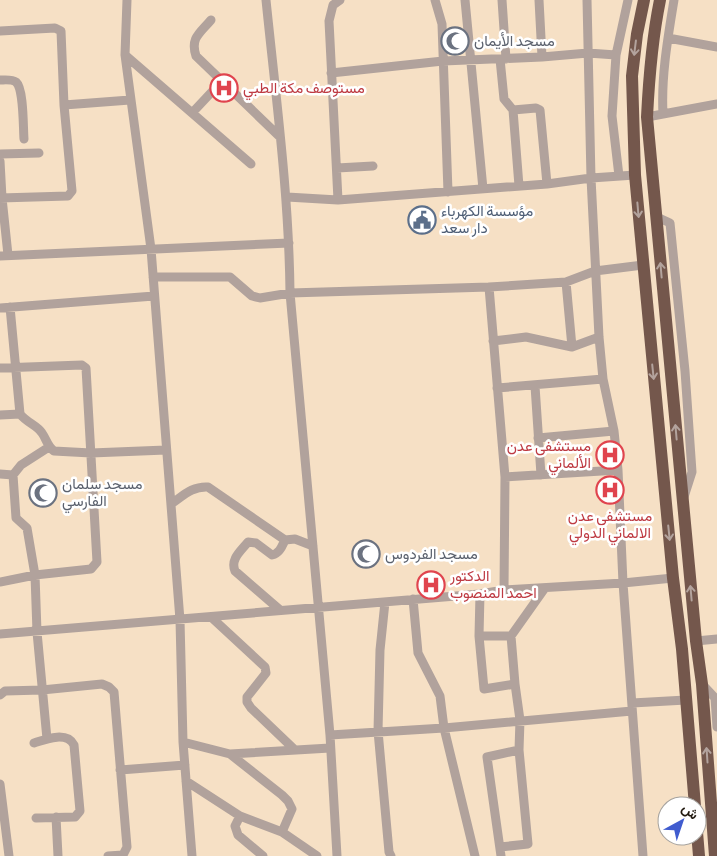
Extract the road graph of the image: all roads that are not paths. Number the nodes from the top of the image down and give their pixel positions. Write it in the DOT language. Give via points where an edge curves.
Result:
graph roads {
  1 [pos="127,0"];
  2 [pos="266,0"];
  3 [pos="340,0"];
  4 [pos="435,0"];
  5 [pos="465,0"];
  6 [pos="502,0"];
  7 [pos="539,0"];
  8 [pos="587,0"];
  9 [pos="628,0"];
  10 [pos="644,0"];
  11 [pos="660,0"];
  12 [pos="674,0"];
  13 [pos="210,20"];
  14 [pos="0,31"];
  15 [pos="668,38"];
  16 [pos="717,47"];
  17 [pos="588,53"];
  18 [pos="125,55"];
  19 [pos="616,55"];
  20 [pos="542,57"];
  21 [pos="503,59"];
  22 [pos="471,60"];
  23 [pos="443,62"];
  24 [pos="331,73"];
  25 [pos="0,80"];
  26 [pos="222,81"];
  27 [pos="130,100"];
  28 [pos="717,104"];
  29 [pos="64,105"];
  30 [pos="513,110"];
  31 [pos="192,112"];
  32 [pos="663,114"];
  33 [pos="647,117"];
  34 [pos="280,137"];
  35 [pos="24,139"];
  36 [pos="39,153"];
  37 [pos="0,154"];
  38 [pos="0,160"];
  39 [pos="251,164"];
  40 [pos="373,166"];
  41 [pos="336,168"];
  42 [pos="635,175"];
  43 [pos="619,176"];
  44 [pos="591,178"];
  45 [pos="548,184"];
  46 [pos="520,186"];
  47 [pos="483,189"];
  48 [pos="448,192"];
  49 [pos="286,197"];
  50 [pos="1,198"];
  51 [pos="338,200"];
  52 [pos="290,243"];
  53 [pos="150,249"];
  54 [pos="4,256"];
  55 [pos="642,265"];
  56 [pos="595,271"];
  57 [pos="153,276"];
  58 [pos="566,282"];
  59 [pos="488,287"];
  60 [pos="290,293"];
  61 [pos="154,296"];
  62 [pos="10,307"];
  63 [pos="0,308"];
  64 [pos="599,337"];
  65 [pos="493,341"];
  66 [pos="572,347"];
  67 [pos="15,366"];
  68 [pos="0,368"];
  69 [pos="603,380"];
  70 [pos="535,386"];
  71 [pos="497,388"];
  72 [pos="20,414"];
  73 [pos="0,415"];
  74 [pos="614,431"];
  75 [pos="538,438"];
  76 [pos="49,447"];
  77 [pos="166,450"];
  78 [pos="91,453"];
  79 [pos="618,470"];
  80 [pos="0,474"];
  81 [pos="13,475"];
  82 [pos="541,475"];
  83 [pos="505,477"];
  84 [pos="171,504"];
  85 [pos="286,540"];
  86 [pos="313,546"];
  87 [pos="35,576"];
  88 [pos="673,578"];
  89 [pos="0,582"];
  90 [pos="623,583"];
  91 [pos="545,588"];
  92 [pos="504,590"];
  93 [pos="480,594"];
  94 [pos="413,599"];
  95 [pos="385,602"];
  96 [pos="318,607"];
  97 [pos="280,610"];
  98 [pos="211,617"];
  99 [pos="180,620"];
  100 [pos="37,632"];
  101 [pos="0,634"];
  102 [pos="479,636"];
  103 [pos="511,636"];
  104 [pos="717,639"];
  105 [pos="696,641"];
  106 [pos="515,684"];
  107 [pos="702,684"];
  108 [pos="42,690"];
  109 [pos="0,695"];
  110 [pos="686,700"];
  111 [pos="632,707"];
  112 [pos="520,720"];
  113 [pos="717,727"];
  114 [pos="444,728"];
  115 [pos="378,731"];
  116 [pos="330,735"];
  117 [pos="46,739"];
  118 [pos="183,742"];
  119 [pos="34,743"];
  120 [pos="330,748"];
  121 [pos="295,750"];
  122 [pos="519,750"];
  123 [pos="230,754"];
  124 [pos="185,764"];
  125 [pos="120,770"];
  126 [pos="186,781"];
  127 [pos="0,784"];
  128 [pos="694,796"];
  129 [pos="240,816"];
  130 [pos="36,818"];
  131 [pos="56,818"];
  132 [pos="282,832"];
  133 [pos="501,852"];
  134 [pos="9,856"];
  135 [pos="58,856"];
  136 [pos="108,856"];
  137 [pos="192,856"];
  138 [pos="263,856"];
  139 [pos="317,856"];
  140 [pos="337,856"];
  141 [pos="391,856"];
  142 [pos="475,856"];
  143 [pos="643,856"];
  144 [pos="715,856"];
  1 -- 18 [label="street"];
  2 -- 34 [label="street"];
  3 -- 24 [label="street" via="333,5 329,21"];
  4 -- 23 [label="street" via="442,24"];
  5 -- 22 [label="street"];
  6 -- 21 [label="street"];
  7 -- 20 [label="street"];
  8 -- 17 [label="street"];
  9 -- 19 [label="street"];
  10 -- 42 [label="highway, one-way" via="632,76"];
  11 -- 33 [label="highway" via="652,43"];
  12 -- 15 [label="street"];
  13 -- 26 [label="street" via="194,40 193,48 196,56"];
  14 -- 29 [label="street" via="55,28 61,31"];
  15 -- 16 [label="street"];
  15 -- 32 [label="street"];
  17 -- 19 [label="street"];
  17 -- 20 [label="street"];
  17 -- 44 [label="street"];
  18 -- 27 [label="street"];
  18 -- 31 [label="street"];
  19 -- 43 [label="street" via="612,116"];
  20 -- 21 [label="street"];
  21 -- 22 [label="street"];
  21 -- 30 [label="street" via="504,99"];
  22 -- 23 [label="street"];
  22 -- 47 [label="street"];
  23 -- 24 [label="street"];
  23 -- 48 [label="street"];
  24 -- 41 [label="street"];
  25 -- 35 [label="street" via="12,80 18,85"];
  26 -- 31 [label="street"];
  26 -- 34 [label="street"];
  27 -- 29 [label="street"];
  27 -- 53 [label="street"];
  28 -- 32 [label="street"];
  29 -- 50 [label="street" via="72,191 68,196"];
  30 -- 45 [label="street" via="540,110"];
  30 -- 46 [label="street"];
  31 -- 39 [label="street"];
  32 -- 33 [label="street"];
  105 -- 33 [label="highway, one-way"];
  34 -- 49 [label="street"];
  36 -- 37 [label="street"];
  38 -- 50 [label="street"];
  40 -- 41 [label="street"];
  41 -- 51 [label="street"];
  42 -- 43 [label="street"];
  42 -- 55 [label="highway, one-way"];
  43 -- 44 [label="street"];
  44 -- 45 [label="street"];
  44 -- 56 [label="street"];
  45 -- 46 [label="street"];
  46 -- 47 [label="street"];
  47 -- 48 [label="street"];
  48 -- 51 [label="street"];
  49 -- 51 [label="street"];
  49 -- 52 [label="street"];
  50 -- 54 [label="street"];
  52 -- 53 [label="street"];
  52 -- 60 [label="street"];
  53 -- 54 [label="street"];
  53 -- 57 [label="street"];
  55 -- 56 [label="street"];
  55 -- 88 [label="highway, one-way"];
  56 -- 58 [label="street"];
  56 -- 64 [label="street"];
  57 -- 60 [label="street" via="230,277 252,296 260,298"];
  57 -- 61 [label="street"];
  58 -- 59 [label="street"];
  58 -- 66 [label="street"];
  59 -- 60 [label="street"];
  59 -- 65 [label="street"];
  60 -- 86 [label="street"];
  61 -- 62 [label="street"];
  61 -- 77 [label="street"];
  62 -- 63 [label="street"];
  62 -- 67 [label="street"];
  64 -- 66 [label="street"];
  64 -- 69 [label="street"];
  65 -- 66 [label="street" via="526,337"];
  65 -- 71 [label="street"];
  67 -- 68 [label="street"];
  67 -- 72 [label="street"];
  67 -- 78 [label="street" via="84,366"];
  69 -- 70 [label="street"];
  69 -- 74 [label="street"];
  70 -- 71 [label="street"];
  70 -- 75 [label="street"];
  71 -- 83 [label="street"];
  72 -- 73 [label="street"];
  72 -- 76 [label="street" via="42,433"];
  74 -- 75 [label="street"];
  74 -- 79 [label="street"];
  75 -- 82 [label="street"];
  76 -- 78 [label="street" via="54,451"];
  76 -- 81 [label="street" via="21,465"];
  77 -- 78 [label="street"];
  77 -- 84 [label="street"];
  78 -- 87 [label="street" via="97,562 91,569"];
  79 -- 82 [label="street"];
  79 -- 90 [label="street"];
  80 -- 81 [label="street"];
  81 -- 87 [label="street" via="16,518 28,528"];
  82 -- 83 [label="street"];
  83 -- 92 [label="street"];
  84 -- 85 [label="street" via="193,489 208,487"];
  84 -- 99 [label="street"];
  85 -- 86 [label="street" via="295,538"];
  85 -- 97 [label="street" via="272,555 248,542 232,564 235,571"];
  86 -- 96 [label="street"];
  87 -- 89 [label="street"];
  87 -- 100 [label="street"];
  88 -- 90 [label="street"];
  88 -- 110 [label="highway"];
  90 -- 91 [label="street"];
  90 -- 111 [label="street"];
  91 -- 92 [label="street"];
  91 -- 103 [label="street"];
  92 -- 93 [label="street"];
  93 -- 94 [label="street"];
  93 -- 102 [label="street"];
  94 -- 95 [label="street"];
  94 -- 114 [label="street" via="418,652 440,696"];
  95 -- 96 [label="street"];
  95 -- 115 [label="street"];
  96 -- 97 [label="street"];
  96 -- 116 [label="street"];
  97 -- 98 [label="street"];
  98 -- 99 [label="street"];
  98 -- 121 [label="street" via="265,667 266,673 247,697 247,702"];
  99 -- 100 [label="street"];
  99 -- 118 [label="street"];
  100 -- 101 [label="street"];
  100 -- 108 [label="street"];
  102 -- 103 [label="street"];
  102 -- 106 [label="street" via="484,689"];
  103 -- 106 [label="street"];
  104 -- 105 [label="street"];
  105 -- 107 [label="highway"];
  106 -- 112 [label="street"];
  107 -- 113 [label="street" via="714,698"];
  144 -- 107 [label="highway, one-way"];
  108 -- 109 [label="street" via="5,691"];
  108 -- 117 [label="street"];
  108 -- 125 [label="street" via="102,684 114,692"];
  110 -- 111 [label="street"];
  110 -- 128 [label="highway"];
  111 -- 112 [label="street"];
  111 -- 143 [label="street"];
  112 -- 114 [label="street"];
  112 -- 122 [label="street"];
  114 -- 115 [label="street"];
  114 -- 142 [label="street"];
  115 -- 116 [label="street"];
  115 -- 141 [label="street"];
  116 -- 120 [label="street"];
  117 -- 119 [label="street"];
  117 -- 131 [label="street" via="66,736 74,745 80,811 75,817"];
  118 -- 123 [label="street"];
  118 -- 124 [label="street"];
  120 -- 121 [label="street"];
  120 -- 140 [label="street"];
  121 -- 123 [label="street"];
  122 -- 133 [label="street" via="528,844"];
  122 -- 133 [label="street" via="487,757"];
  123 -- 132 [label="street" via="288,801 292,809"];
  124 -- 125 [label="street"];
  124 -- 126 [label="street"];
  125 -- 136 [label="street" via="127,848 123,855"];
  126 -- 129 [label="street"];
  126 -- 137 [label="street"];
  127 -- 134 [label="street"];
  129 -- 132 [label="street"];
  129 -- 138 [label="street" via="235,826 238,836"];
  130 -- 131 [label="street"];
  131 -- 135 [label="street"];
  132 -- 139 [label="street"];
}
